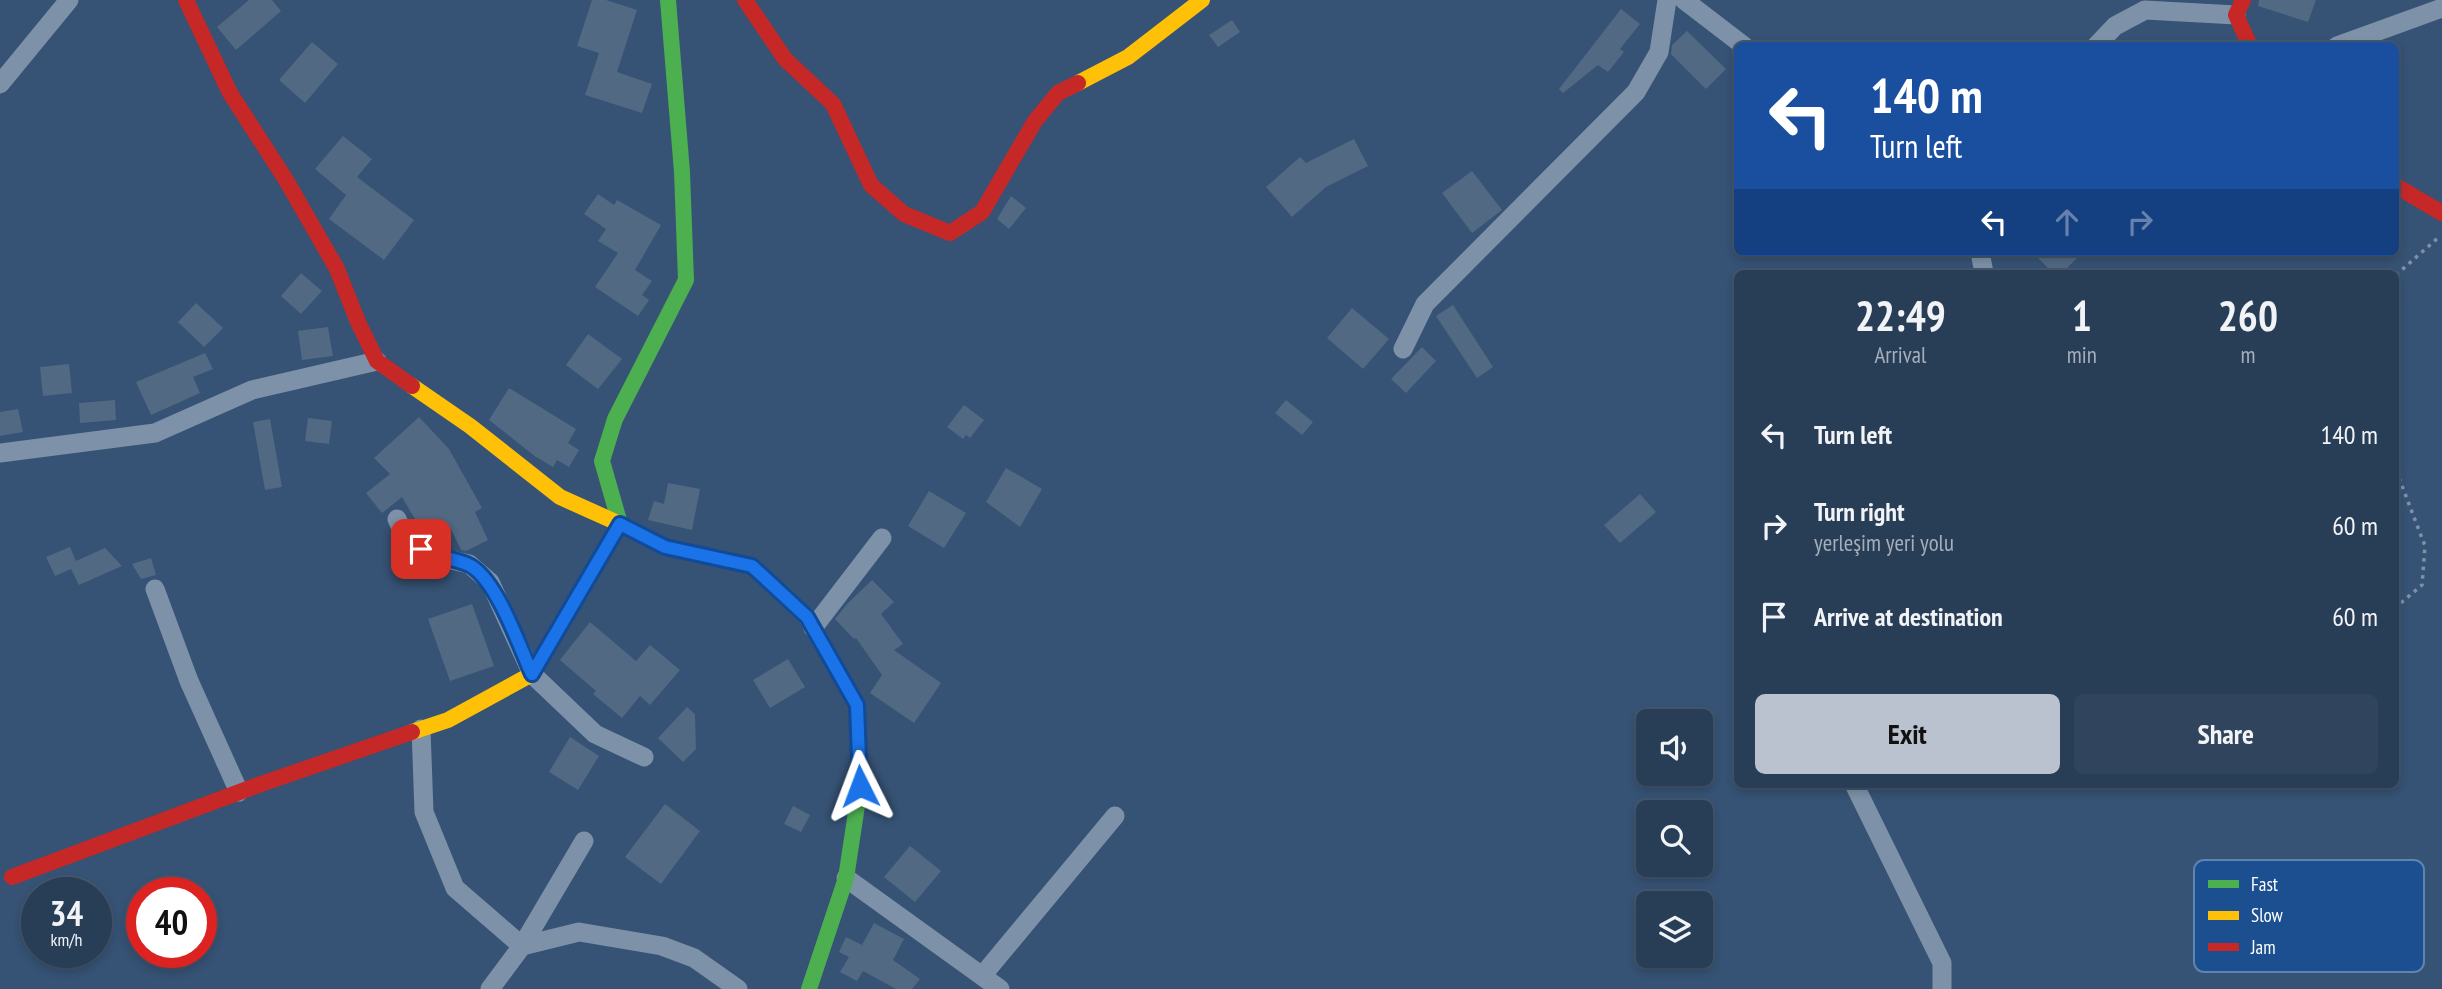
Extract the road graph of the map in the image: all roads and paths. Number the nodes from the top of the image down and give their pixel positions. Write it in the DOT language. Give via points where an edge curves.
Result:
graph roads {
  1 [pos="69,0"];
  2 [pos="186,0"];
  3 [pos="668,0"];
  4 [pos="745,0"];
  5 [pos="1202,0"];
  6 [pos="1667,0"];
  7 [pos="1684,0"];
  8 [pos="2239,7"];
  9 [pos="2442,8"];
  10 [pos="1740,42"];
  11 [pos="2100,42"];
  12 [pos="2249,42"];
  13 [pos="2348,42"];
  14 [pos="0,84"];
  15 [pos="2399,188"];
  16 [pos="2442,213"];
  17 [pos="2442,234"];
  18 [pos="2399,272"];
  19 [pos="1403,349"];
  20 [pos="377,361"];
  21 [pos="0,453"];
  22 [pos="2399,478"];
  23 [pos="397,519"];
  24 [pos="620,524"];
  25 [pos="882,538"];
  26 [pos="155,589"];
  27 [pos="2399,604"];
  28 [pos="813,628"];
  29 [pos="532,674"];
  30 [pos="421,729"];
  31 [pos="644,757"];
  32 [pos="1856,788"];
  33 [pos="239,792"];
  34 [pos="1115,816"];
  35 [pos="584,841"];
  36 [pos="12,877"];
  37 [pos="846,878"];
  38 [pos="522,946"];
  39 [pos="982,976"];
  40 [pos="490,989"];
  41 [pos="738,989"];
  42 [pos="809,989"];
  43 [pos="1000,989"];
  44 [pos="1942,989"];
  1 -- 14 [label="street"];
  2 -- 20 [label="street" via="230,93 337,269"];
  3 -- 24 [label="street" via="686,280 615,419 602,461"];
  4 -- 5 [label="street" via="785,59 833,104 871,185 904,215 950,233 982,212 1035,121 1058,93 1128,57"];
  6 -- 19 [label="street" via="1660,52 1636,92 1425,304"];
  7 -- 10 [label="street"];
  8 -- 11 [label="street" via="2146,10 2115,26"];
  8 -- 12 [label="street"];
  9 -- 13 [label="street"];
  15 -- 16 [label="street"];
  17 -- 18 [label="path"];
  20 -- 21 [label="street" via="252,390 155,433"];
  20 -- 24 [label="street" via="560,497"];
  22 -- 27 [label="path" via="2425,546 2422,585"];
  23 -- 29 [label="street" via="408,543 469,565 490,582"];
  24 -- 28 [label="street" via="665,547 752,566"];
  24 -- 29 [label="street"];
  25 -- 28 [label="street"];
  26 -- 33 [label="street" via="189,681"];
  28 -- 37 [label="street" via="857,705 860,786"];
  29 -- 30 [label="street" via="448,720"];
  29 -- 31 [label="street" via="595,734"];
  30 -- 33 [label="street"];
  30 -- 38 [label="street" via="424,812 455,888"];
  32 -- 44 [label="street" via="1942,963"];
  33 -- 36 [label="street"];
  34 -- 39 [label="street"];
  35 -- 38 [label="street"];
  37 -- 39 [label="street"];
  37 -- 42 [label="street"];
  38 -- 40 [label="street"];
  38 -- 41 [label="street" via="579,932 662,946 694,958"];
  39 -- 43 [label="street"];
}
